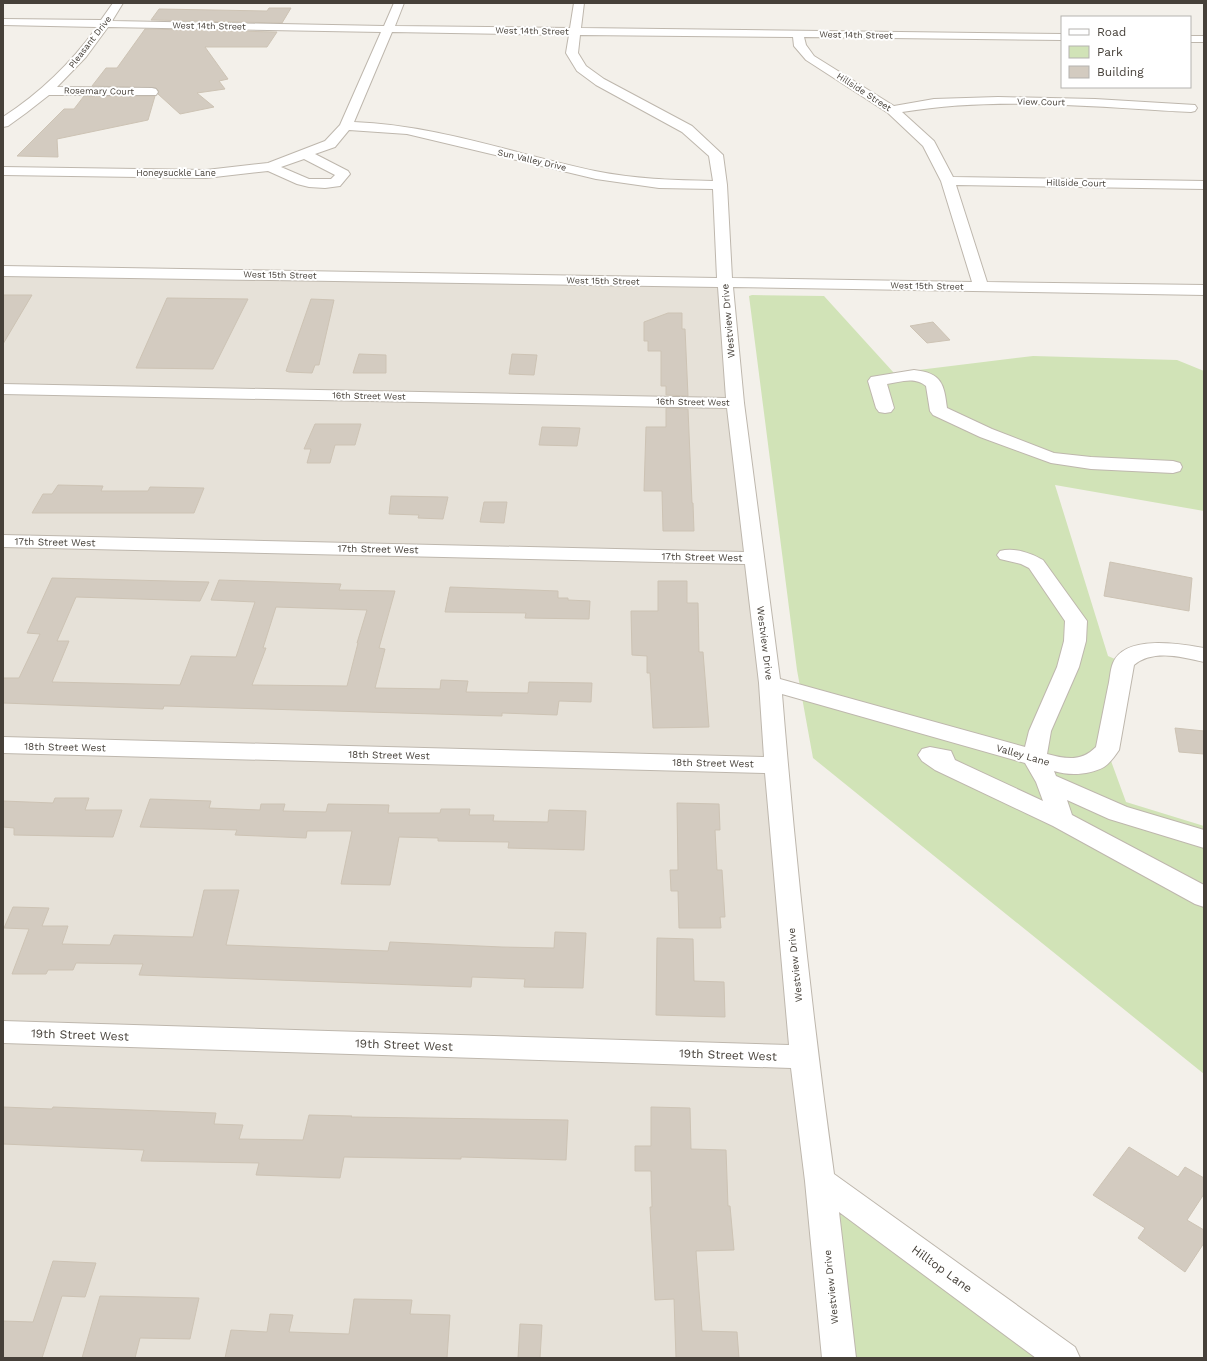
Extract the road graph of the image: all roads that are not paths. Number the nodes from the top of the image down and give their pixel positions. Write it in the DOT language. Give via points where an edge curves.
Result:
graph roads {
  1 [pos="118,3"];
  2 [pos="399,3"];
  3 [pos="579,3"];
  4 [pos="3,22"];
  5 [pos="106,24"];
  6 [pos="388,29"];
  7 [pos="575,32"];
  8 [pos="798,34"];
  9 [pos="1061,37"];
  10 [pos="1191,38"];
  11 [pos="1204,39"];
  12 [pos="47,91"];
  13 [pos="152,92"];
  14 [pos="1191,108"];
  15 [pos="892,110"];
  16 [pos="3,123"];
  17 [pos="346,126"];
  18 [pos="305,154"];
  19 [pos="270,167"];
  20 [pos="3,171"];
  21 [pos="948,181"];
  22 [pos="720,185"];
  23 [pos="1204,185"];
  24 [pos="3,270"];
  25 [pos="725,283"];
  26 [pos="981,286"];
  27 [pos="1204,290"];
  28 [pos="3,389"];
  29 [pos="735,403"];
  30 [pos="885,408"];
  31 [pos="1173,467"];
  32 [pos="3,541"];
  33 [pos="1007,555"];
  34 [pos="754,558"];
  35 [pos="1204,655"];
  36 [pos="770,683"];
  37 [pos="3,745"];
  38 [pos="1034,758"];
  39 [pos="943,764"];
  40 [pos="776,765"];
  41 [pos="1048,782"];
  42 [pos="1062,820"];
  43 [pos="1204,839"];
  44 [pos="1204,897"];
  45 [pos="3,1032"];
  46 [pos="804,1057"];
  47 [pos="820,1181"];
  48 [pos="838,1358"];
  49 [pos="1063,1358"];
  1 -- 5 [label="street, Pleasant Drive"];
  2 -- 6 [label="street, Honeysuckle Lane"];
  3 -- 7 [label="street, Westview Drive"];
  4 -- 5 [label="street, West 14th Street"];
  5 -- 6 [label="street, West 14th Street"];
  5 -- 12 [label="street, Pleasant Drive" via="77,62"];
  6 -- 7 [label="street, West 14th Street"];
  6 -- 17 [label="street, Honeysuckle Lane"];
  7 -- 8 [label="street, West 14th Street"];
  7 -- 22 [label="street, Westview Drive" via="572,53 581,68 600,82 687,129 716,155"];
  8 -- 9 [label="street, West 14th Street"];
  8 -- 15 [label="street, Hillside Street" via="800,46 810,58"];
  10 -- 11 [label="street"];
  12 -- 13 [label="street, Rosemary Court"];
  12 -- 16 [label="street, Pleasant Drive"];
  14 -- 15 [label="street, View Court" via="983,101 933,103"];
  15 -- 21 [label="street, Hillside Street" via="929,144"];
  17 -- 18 [label="street, Honeysuckle Lane" via="330,144"];
  17 -- 22 [label="street, Sun Valley Drive" via="407,130 596,175 659,184"];
  18 -- 19 [label="street, Honeysuckle Lane"];
  18 -- 19 [label="street" via="343,174 335,183 318,185 302,183"];
  19 -- 20 [label="street, Honeysuckle Lane" via="206,174"];
  21 -- 23 [label="street, Hillside Court"];
  21 -- 26 [label="street, Hillside Street"];
  22 -- 25 [label="street, Westview Drive"];
  24 -- 25 [label="street, West 15th Street"];
  25 -- 26 [label="street, West 15th Street"];
  25 -- 29 [label="street, Westview Drive"];
  26 -- 27 [label="street, West 15th Street"];
  28 -- 29 [label="street, 16th Street West"];
  29 -- 34 [label="street, Westview Drive"];
  30 -- 31 [label="street" via="877,381 916,375 932,382 936,390 939,411 986,433 1051,458 1091,463"];
  32 -- 34 [label="street, 17th Street West"];
  33 -- 38 [label="street" via="1027,559 1036,564 1076,621 1075,641 1068,667 1040,731"];
  34 -- 36 [label="street, Westview Drive"];
  35 -- 38 [label="street, Valley Lane" via="1180,650 1154,650 1135,654 1124,663 1107,750 1096,760 1080,766 1059,765"];
  36 -- 38 [label="street, Valley Lane"];
  36 -- 40 [label="street, Westview Drive"];
  37 -- 40 [label="street, 18th Street West"];
  38 -- 41 [label="street"];
  39 -- 42 [label="street"];
  40 -- 46 [label="street, Westview Drive"];
  41 -- 42 [label="street"];
  41 -- 43 [label="street" via="1118,813"];
  42 -- 44 [label="street"];
  45 -- 46 [label="street, 19th Street West"];
  46 -- 47 [label="street, Westview Drive"];
  47 -- 48 [label="street, Westview Drive"];
  47 -- 49 [label="street, Hilltop Lane"];
}
